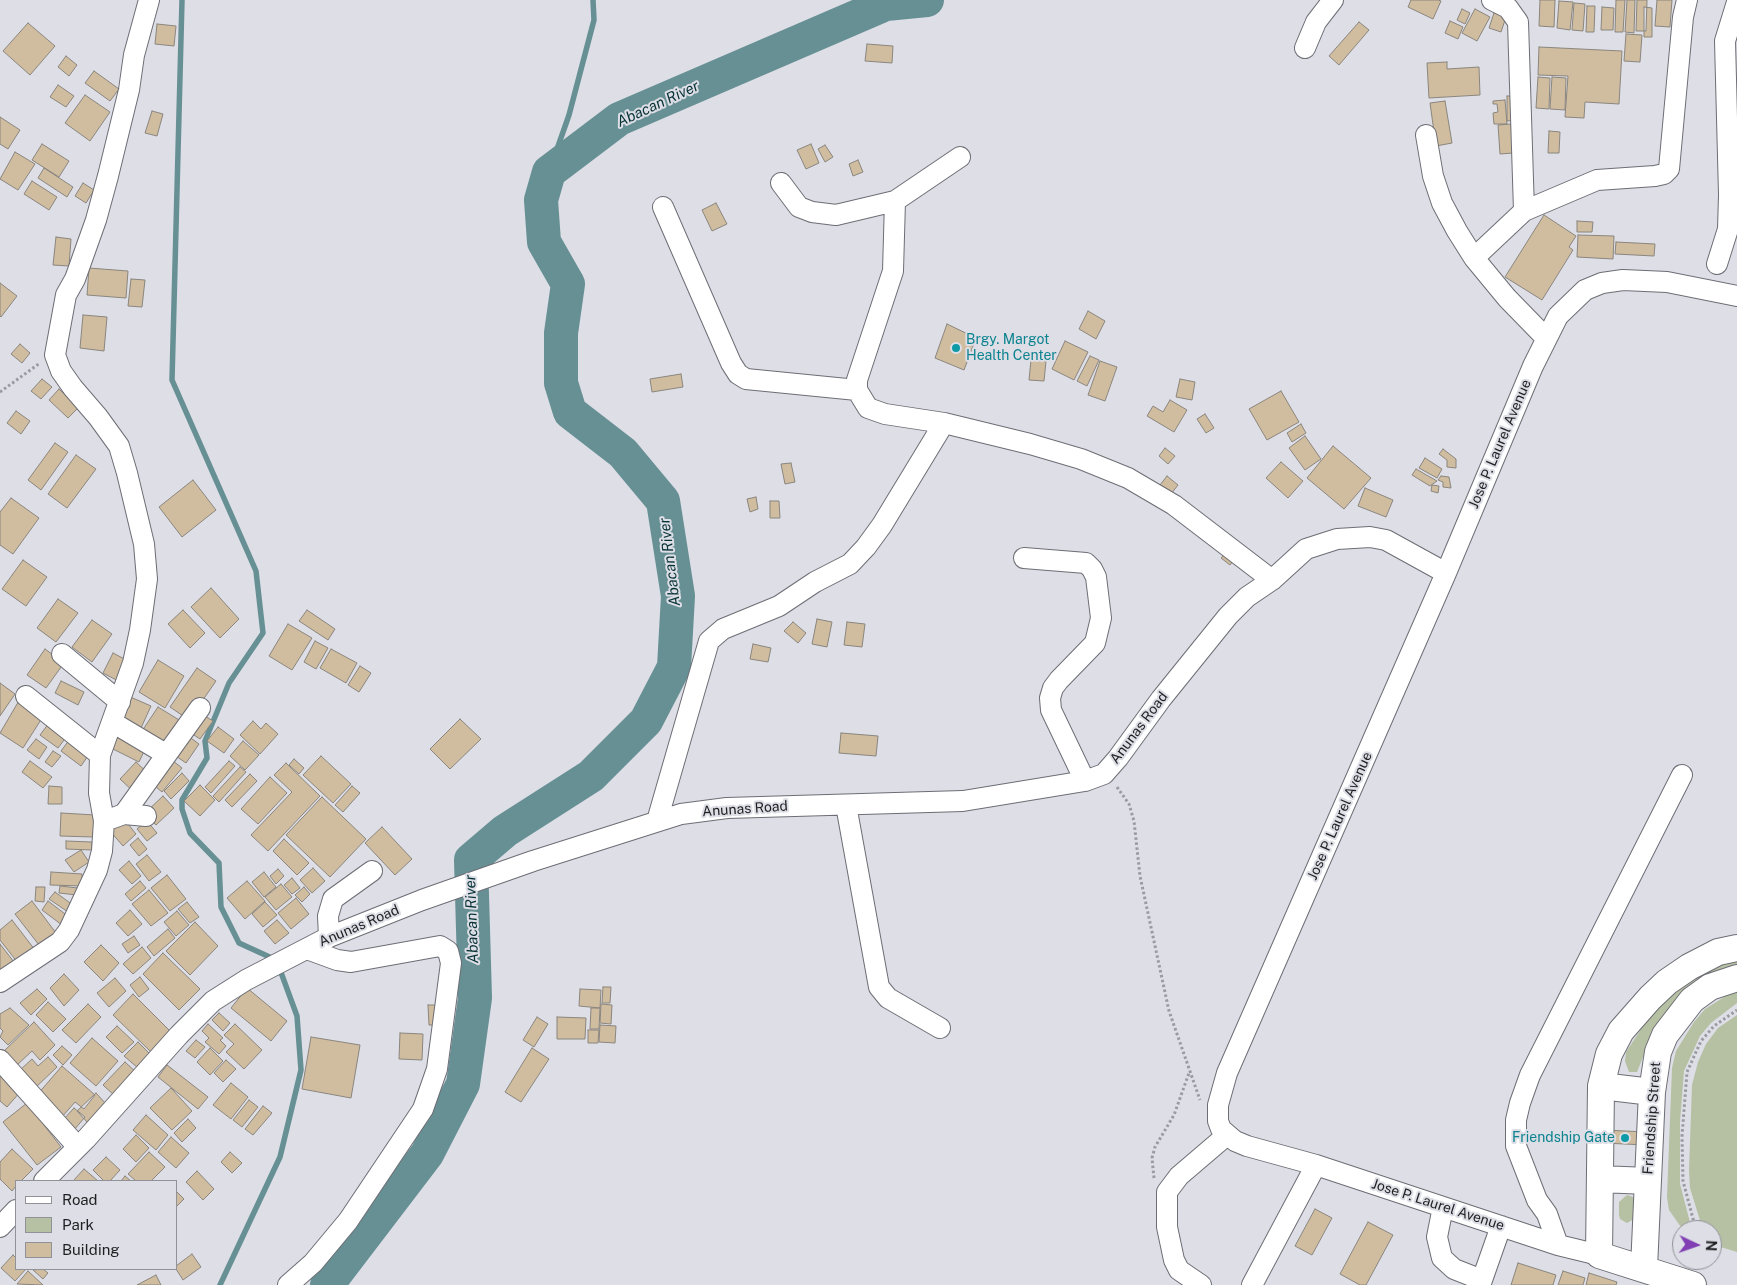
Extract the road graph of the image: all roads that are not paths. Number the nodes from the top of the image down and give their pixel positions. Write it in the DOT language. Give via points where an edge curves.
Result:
graph roads {
  1 [pos="149,0"];
  2 [pos="1333,0"];
  3 [pos="1492,0"];
  4 [pos="1687,0"];
  5 [pos="1737,2"];
  6 [pos="1305,48"];
  7 [pos="1426,135"];
  8 [pos="960,157"];
  9 [pos="781,183"];
  10 [pos="895,201"];
  11 [pos="663,207"];
  12 [pos="1524,211"];
  13 [pos="1474,258"];
  14 [pos="1717,264"];
  15 [pos="1737,296"];
  16 [pos="1546,338"];
  17 [pos="857,390"];
  18 [pos="944,424"];
  19 [pos="1024,558"];
  20 [pos="1446,573"];
  21 [pos="1272,580"];
  22 [pos="62,654"];
  23 [pos="26,696"];
  24 [pos="120,702"];
  25 [pos="200,708"];
  26 [pos="112,722"];
  27 [pos="158,750"];
  28 [pos="100,755"];
  29 [pos="1682,775"];
  30 [pos="1085,781"];
  31 [pos="846,805"];
  32 [pos="124,814"];
  33 [pos="146,816"];
  34 [pos="104,821"];
  35 [pos="657,821"];
  36 [pos="372,871"];
  37 [pos="330,937"];
  38 [pos="1737,948"];
  39 [pos="303,951"];
  40 [pos="1737,978"];
  41 [pos="0,982"];
  42 [pos="940,1028"];
  43 [pos="0,1060"];
  44 [pos="1601,1086"];
  45 [pos="1652,1092"];
  46 [pos="1222,1128"];
  47 [pos="77,1146"];
  48 [pos="1316,1165"];
  49 [pos="1600,1179"];
  50 [pos="45,1180"];
  51 [pos="1648,1181"];
  52 [pos="1443,1207"];
  53 [pos="15,1211"];
  54 [pos="0,1226"];
  55 [pos="1501,1226"];
  56 [pos="1558,1244"];
  57 [pos="1599,1255"];
  58 [pos="1644,1268"];
  59 [pos="1482,1282"];
  60 [pos="288,1285"];
  61 [pos="1202,1285"];
  62 [pos="1252,1285"];
  63 [pos="1693,1285"];
  1 -- 24 [label="street" via="106,185 75,279 66,296 55,355 61,372 119,446 144,544 147,579 140,630"];
  2 -- 6 [label="street" via="1316,22"];
  3 -- 12 [label="street" via="1508,8 1518,22"];
  4 -- 12 [label="street" via="1669,168 1664,174 1655,176 1597,180"];
  5 -- 14 [label="street" via="1725,41 1728,229"];
  7 -- 13 [label="street" via="1442,204"];
  8 -- 10 [label="street"];
  9 -- 10 [label="street" via="799,207 812,212 836,214"];
  10 -- 17 [label="street" via="893,271 857,380"];
  11 -- 17 [label="street" via="738,374 746,379"];
  12 -- 13 [label="street"];
  13 -- 16 [label="street" via="1511,303"];
  15 -- 16 [label="street, Jose P. Laurel Avenue" via="1643,279 1602,283 1585,290 1569,303"];
  16 -- 20 [label="street, Jose P. Laurel Avenue"];
  17 -- 18 [label="street" via="868,408"];
  18 -- 21 [label="street" via="1038,446 1128,478 1174,505"];
  18 -- 35 [label="street" via="882,525 850,564 815,582 780,606 723,628 709,641"];
  19 -- 30 [label="street" via="1086,563 1096,578 1101,618 1095,643 1053,688 1050,698 1051,710"];
  20 -- 21 [label="street, Anunas Road" via="1386,540 1356,536 1321,542 1306,549"];
  20 -- 46 [label="street, Jose P. Laurel Avenue" via="1227,1073 1218,1105"];
  21 -- 30 [label="street, Anunas Road" via="1247,598 1209,637 1104,774"];
  22 -- 24 [label="street"];
  23 -- 28 [label="street"];
  24 -- 26 [label="street"];
  25 -- 32 [label="street"];
  26 -- 27 [label="street"];
  26 -- 28 [label="street"];
  28 -- 34 [label="street" via="99,793"];
  29 -- 56 [label="street" via="1530,1075 1520,1104 1516,1146"];
  30 -- 31 [label="street, Anunas Road" via="963,801"];
  31 -- 35 [label="street, Anunas Road" via="727,808 681,814"];
  31 -- 42 [label="street" via="879,987 888,998"];
  32 -- 33 [label="street"];
  32 -- 34 [label="street"];
  34 -- 41 [label="street" via="97,870 69,930 47,953"];
  35 -- 37 [label="street, Anunas Road" via="422,900"];
  36 -- 37 [label="street" via="333,900 328,916"];
  37 -- 39 [label="street, Anunas Road"];
  38 -- 44 [label="main road" via="1718,952 1689,967 1650,998 1621,1031"];
  39 -- 47 [label="street, Anunas Road" via="230,988 213,1001"];
  39 -- 60 [label="street" via="351,962 440,946 448,951 451,963 438,1069 423,1109 348,1221 313,1263"];
  40 -- 45 [label="main road, Friendship Street" via="1710,987 1692,1000 1677,1018 1658,1052"];
  43 -- 47 [label="street"];
  44 -- 45 [label="main road"];
  44 -- 49 [label="main road"];
  45 -- 51 [label="main road, Friendship Street"];
  46 -- 48 [label="street, Jose P. Laurel Avenue" via="1247,1146"];
  46 -- 61 [label="street" via="1167,1192 1166,1214 1174,1260 1179,1270"];
  47 -- 50 [label="street, Anunas Road"];
  48 -- 52 [label="street, Jose P. Laurel Avenue"];
  48 -- 62 [label="street"];
  49 -- 51 [label="main road"];
  49 -- 57 [label="main road"];
  51 -- 58 [label="main road, Friendship Street"];
  52 -- 55 [label="street, Jose P. Laurel Avenue"];
  52 -- 59 [label="street" via="1436,1237 1442,1258 1454,1269"];
  53 -- 54 [label="street"];
  55 -- 56 [label="street, Jose P. Laurel Avenue"];
  55 -- 59 [label="street"];
  56 -- 57 [label="street, Jose P. Laurel Avenue"];
  57 -- 58 [label="main road"];
  58 -- 63 [label="main road"];
}
